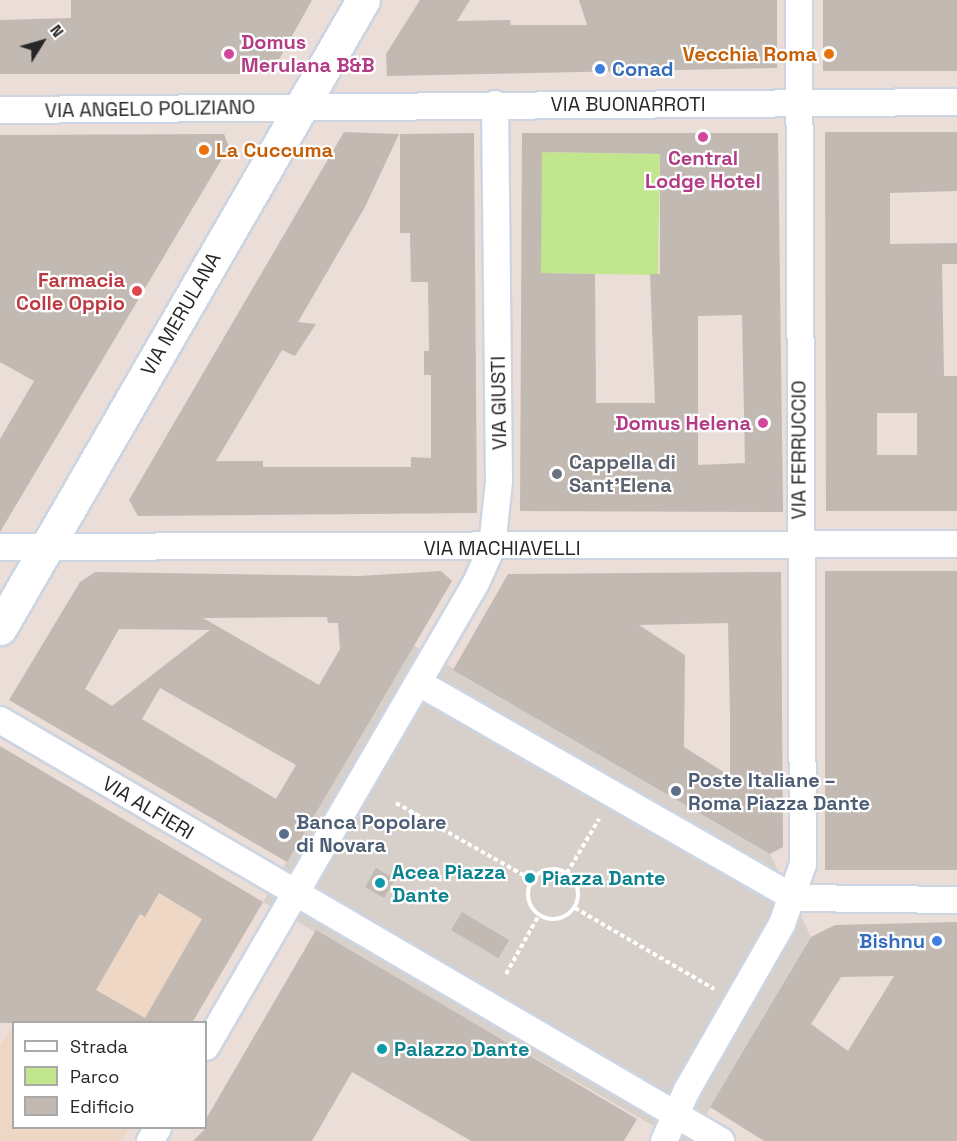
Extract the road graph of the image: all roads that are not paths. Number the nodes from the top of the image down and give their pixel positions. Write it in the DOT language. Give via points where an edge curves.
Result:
graph roads {
  1 [pos="363,0"];
  2 [pos="800,0"];
  3 [pos="799,102"];
  4 [pos="957,102"];
  5 [pos="495,104"];
  6 [pos="300,107"];
  7 [pos="0,110"];
  8 [pos="957,544"];
  9 [pos="0,547"];
  10 [pos="46,547"];
  11 [pos="492,547"];
  12 [pos="799,547"];
  13 [pos="0,628"];
  14 [pos="419,682"];
  15 [pos="0,720"];
  16 [pos="296,894"];
  17 [pos="794,898"];
  18 [pos="957,900"];
  19 [pos="207,1045"];
  20 [pos="676,1114"];
  21 [pos="664,1141"];
  22 [pos="721,1141"];
  1 -- 6 [label="main road, VIA MERULANA"];
  2 -- 3 [label="street, VIA FERRUCCIO"];
  3 -- 4 [label="street, VIA BUONARROTI"];
  3 -- 5 [label="street, VIA BUONARROTI"];
  3 -- 12 [label="street, VIA FERRUCCIO"];
  5 -- 6 [label="street, VIA BUONARROTI"];
  5 -- 11 [label="street, VIA GIUSTI" via="499,481"];
  6 -- 7 [label="street, VIA ANGELO POLIZIANO"];
  6 -- 10 [label="main road, VIA MERULANA"];
  8 -- 12 [label="street, VIA MACHIAVELLI"];
  9 -- 10 [label="street, VIA MACHIAVELLI"];
  10 -- 11 [label="street, VIA MACHIAVELLI"];
  10 -- 13 [label="main road, VIA MERULANA"];
  11 -- 12 [label="street, VIA MACHIAVELLI"];
  11 -- 14 [label="street, VIA GIUSTI"];
  12 -- 17 [label="street, VIA FERRUCCIO" via="804,864"];
  14 -- 16 [label="street"];
  14 -- 17 [label="street"];
  15 -- 16 [label="street, VIA ALFIERI"];
  16 -- 19 [label="street"];
  16 -- 20 [label="street"];
  17 -- 18 [label="street"];
  17 -- 20 [label="street"];
  20 -- 21 [label="street"];
  20 -- 22 [label="street"];
}
